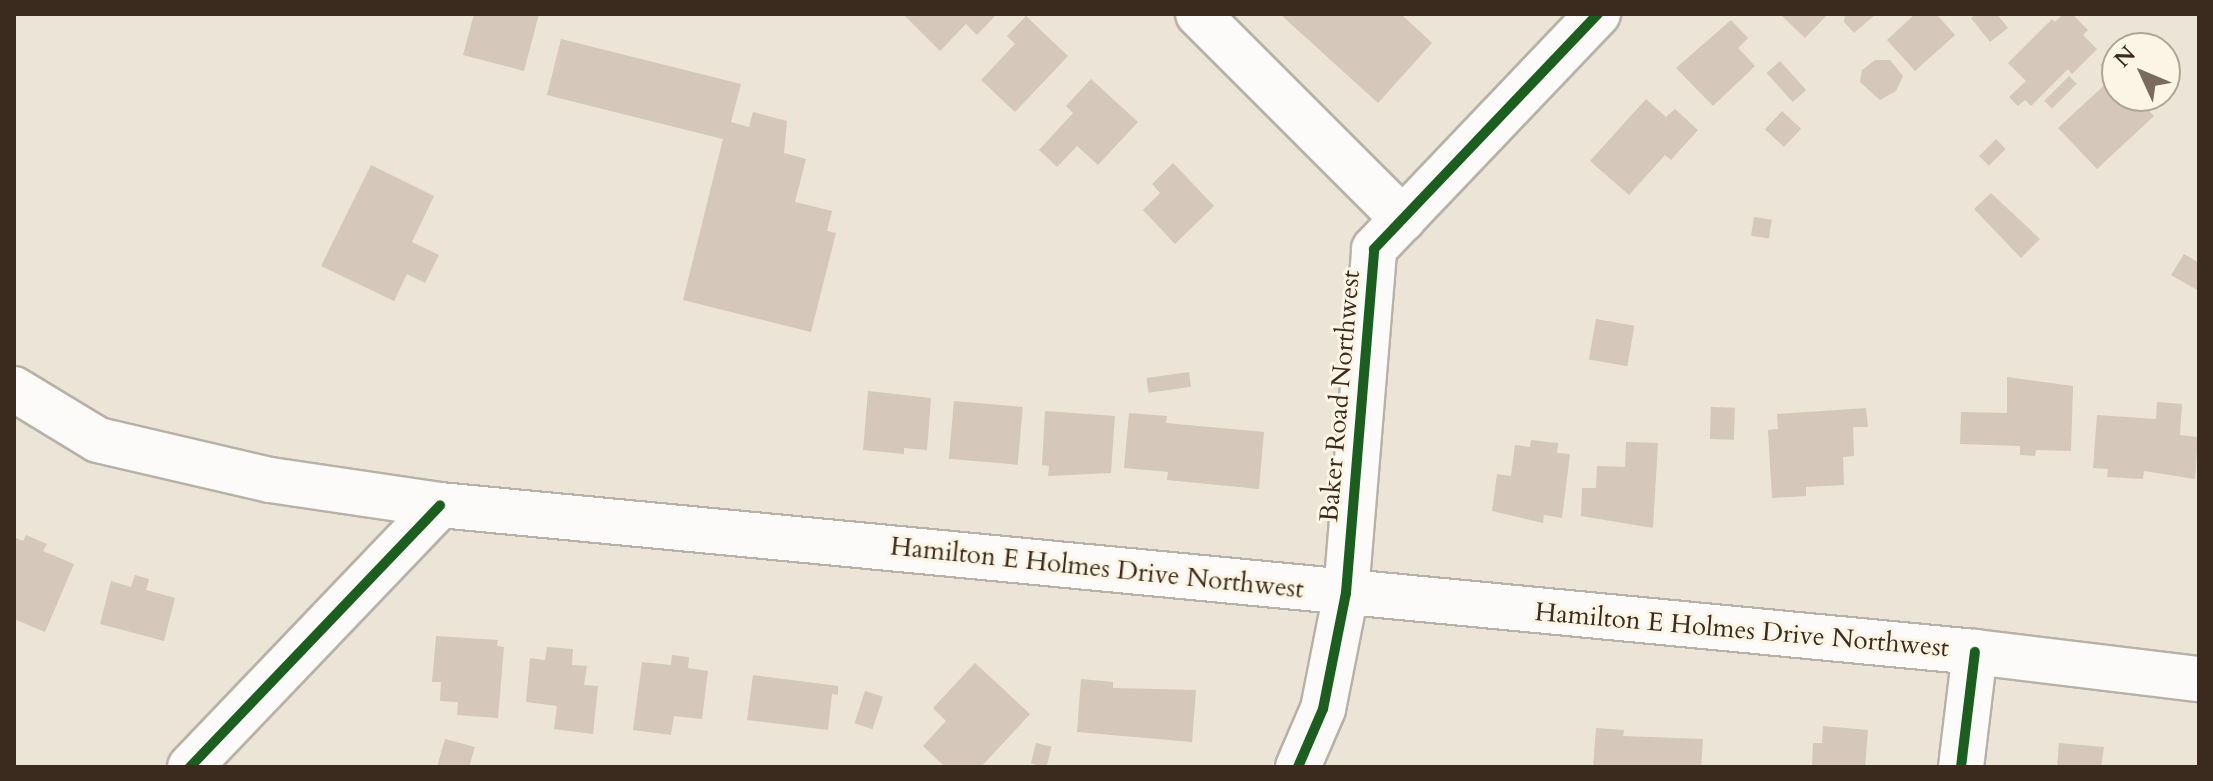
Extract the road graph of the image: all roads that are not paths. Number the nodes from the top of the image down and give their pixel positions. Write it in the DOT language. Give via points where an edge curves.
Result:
graph roads {
  1 [pos="1198,14"];
  2 [pos="1598,14"];
  3 [pos="1403,219"];
  4 [pos="14,389"];
  5 [pos="440,505"];
  6 [pos="1346,593"];
  7 [pos="1975,652"];
  8 [pos="2199,679"];
  9 [pos="190,767"];
  10 [pos="1298,767"];
  11 [pos="1961,767"];
  1 -- 3 [label="main road"];
  2 -- 3 [label="main road, Baker Road Northwest"];
  3 -- 6 [label="main road, Baker Road Northwest" via="1374,249"];
  4 -- 5 [label="main road, Hamilton E Holmes Drive Northwest" via="98,440 270,480"];
  5 -- 6 [label="main road, Hamilton E Holmes Drive Northwest"];
  5 -- 9 [label="main road"];
  6 -- 7 [label="main road, Hamilton E Holmes Drive Northwest"];
  6 -- 10 [label="main road, Baker Road Northwest" via="1323,709"];
  7 -- 8 [label="main road, Hamilton E Holmes Drive Northwest"];
  7 -- 11 [label="main road"];
}
